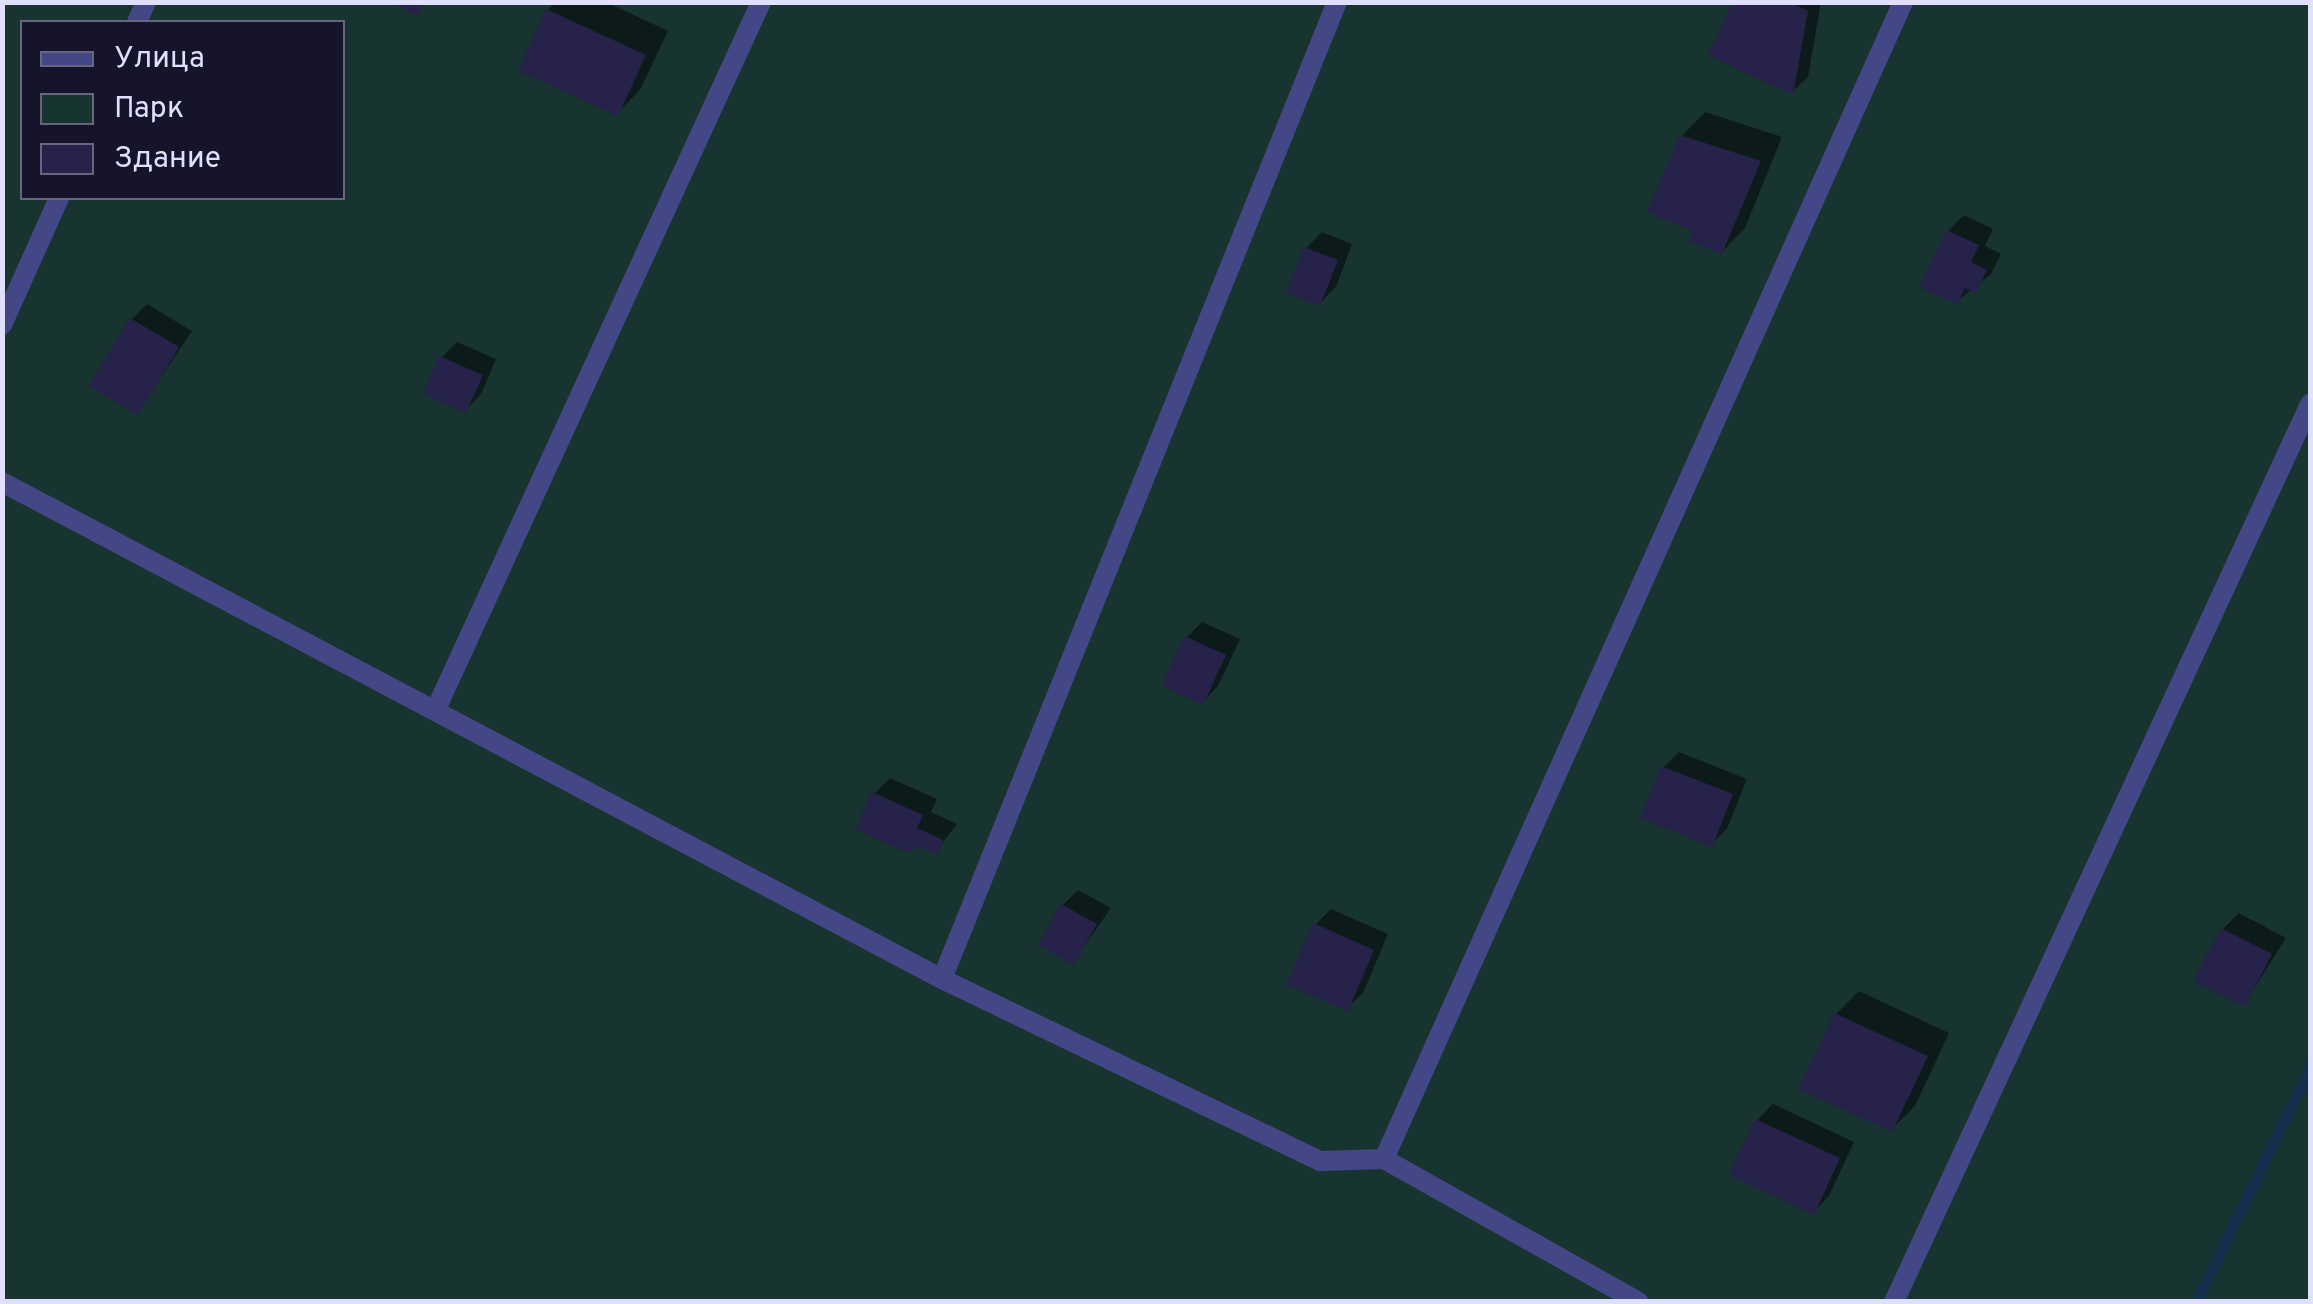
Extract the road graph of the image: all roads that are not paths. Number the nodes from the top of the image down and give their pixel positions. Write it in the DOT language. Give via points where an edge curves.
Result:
graph roads {
  1 [pos="761,2"];
  2 [pos="1336,2"];
  3 [pos="1903,2"];
  4 [pos="58,200"];
  5 [pos="2,326"];
  6 [pos="2310,404"];
  7 [pos="2,482"];
  8 [pos="436,709"];
  9 [pos="942,980"];
  10 [pos="1384,1159"];
  11 [pos="1638,1302"];
  12 [pos="1894,1302"];
  1 -- 8 [label="street"];
  2 -- 9 [label="street"];
  3 -- 10 [label="street"];
  4 -- 5 [label="street"];
  6 -- 12 [label="street"];
  7 -- 8 [label="street"];
  8 -- 9 [label="street"];
  9 -- 10 [label="street" via="1320,1162"];
  10 -- 11 [label="street"];
}
